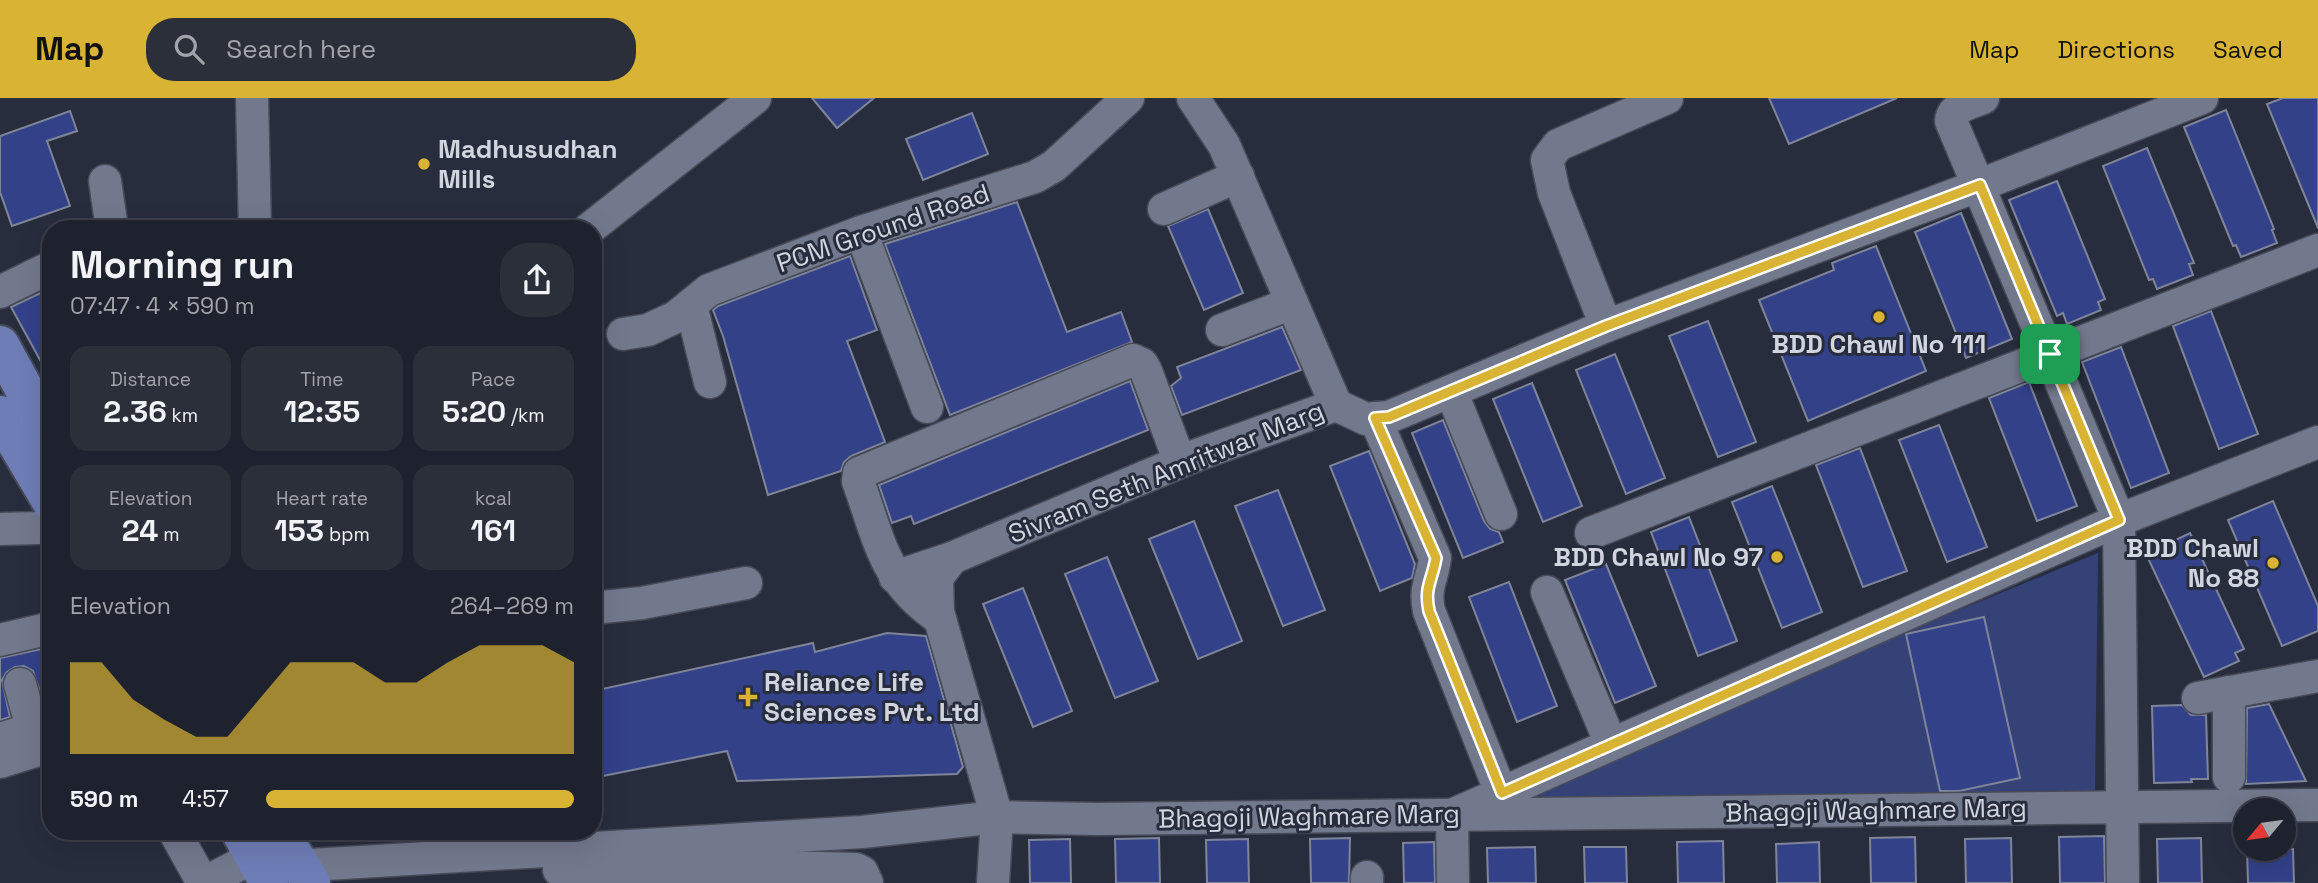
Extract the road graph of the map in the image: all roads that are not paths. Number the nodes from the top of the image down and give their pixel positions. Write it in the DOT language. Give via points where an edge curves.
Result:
graph roads {
  1 [pos="252,98"];
  2 [pos="755,98"];
  3 [pos="1128,98"];
  4 [pos="1193,98"];
  5 [pos="1667,98"];
  6 [pos="1983,98"];
  7 [pos="2202,98"];
  8 [pos="1238,176"];
  9 [pos="105,181"];
  10 [pos="1980,185"];
  11 [pos="1164,209"];
  12 [pos="110,220"];
  13 [pos="256,220"];
  14 [pos="600,220"];
  15 [pos="861,232"];
  16 [pos="2318,250"];
  17 [pos="42,271"];
  18 [pos="0,292"];
  19 [pos="1292,303"];
  20 [pos="691,305"];
  21 [pos="1606,326"];
  22 [pos="1222,330"];
  23 [pos="623,334"];
  24 [pos="0,345"];
  25 [pos="2050,354"];
  26 [pos="1164,364"];
  27 [pos="710,382"];
  28 [pos="1451,391"];
  29 [pos="1336,405"];
  30 [pos="927,407"];
  31 [pos="1375,418"];
  32 [pos="42,422"];
  33 [pos="2,423"];
  34 [pos="2318,442"];
  35 [pos="1186,452"];
  36 [pos="42,487"];
  37 [pos="1502,514"];
  38 [pos="2119,520"];
  39 [pos="42,526"];
  40 [pos="0,529"];
  41 [pos="1591,533"];
  42 [pos="952,558"];
  43 [pos="895,577"];
  44 [pos="746,583"];
  45 [pos="1547,593"];
  46 [pos="602,607"];
  47 [pos="940,620"];
  48 [pos="42,630"];
  49 [pos="0,640"];
  50 [pos="2318,676"];
  51 [pos="20,684"];
  52 [pos="2229,692"];
  53 [pos="2198,698"];
  54 [pos="42,735"];
  55 [pos="42,737"];
  56 [pos="42,738"];
  57 [pos="0,739"];
  58 [pos="1611,744"];
  59 [pos="0,762"];
  60 [pos="2229,777"];
  61 [pos="1502,793"];
  62 [pos="2318,806"];
  63 [pos="2122,808"];
  64 [pos="1452,815"];
  65 [pos="997,817"];
  66 [pos="190,840"];
  67 [pos="634,857"];
  68 [pos="276,859"];
  69 [pos="789,862"];
  70 [pos="204,883"];
  71 [pos="362,883"];
  72 [pos="720,883"];
  73 [pos="867,883"];
  74 [pos="993,883"];
  75 [pos="1453,883"];
  76 [pos="2123,883"];
  1 -- 13 [label="street"];
  2 -- 14 [label="street"];
  3 -- 15 [label="street, PCM Ground Road" via="1054,166 1035,177"];
  4 -- 8 [label="street"];
  5 -- 21 [label="street" via="1558,145 1547,160 1554,193"];
  6 -- 10 [label="street" via="1951,114"];
  7 -- 10 [label="street"];
  8 -- 11 [label="street"];
  8 -- 19 [label="street"];
  9 -- 12 [label="street"];
  10 -- 21 [label="street"];
  10 -- 25 [label="street"];
  15 -- 20 [label="street, PCM Ground Road" via="709,290"];
  15 -- 30 [label="street"];
  16 -- 25 [label="street"];
  17 -- 18 [label="street"];
  19 -- 22 [label="street"];
  19 -- 29 [label="street"];
  20 -- 23 [label="street, PCM Ground Road" via="648,330"];
  20 -- 27 [label="street"];
  21 -- 28 [label="street"];
  24 -- 32 [label="main road"];
  25 -- 38 [label="street"];
  25 -- 41 [label="street"];
  26 -- 35 [label="street"];
  28 -- 31 [label="street" via="1389,417"];
  28 -- 37 [label="street"];
  29 -- 31 [label="street, Sivram Seth Amritwar Marg" via="1366,419"];
  29 -- 35 [label="street, Sivram Seth Amritwar Marg"];
  31 -- 61 [label="street" via="1436,558 1426,591 1429,611"];
  33 -- 36 [label="main road"];
  34 -- 38 [label="street"];
  35 -- 42 [label="street, Sivram Seth Amritwar Marg"];
  35 -- 43 [label="street" via="1142,364 1133,360 867,468 859,473 858,481"];
  38 -- 58 [label="street"];
  38 -- 63 [label="street"];
  39 -- 40 [label="street"];
  42 -- 43 [label="street, Sivram Seth Amritwar Marg"];
  42 -- 47 [label="street" via="937,578"];
  43 -- 47 [label="street" via="907,594"];
  44 -- 46 [label="street"];
  45 -- 58 [label="street"];
  47 -- 65 [label="street"];
  48 -- 49 [label="street"];
  50 -- 52 [label="street"];
  51 -- 54 [label="street"];
  52 -- 53 [label="street"];
  52 -- 60 [label="street"];
  55 -- 57 [label="street"];
  56 -- 59 [label="street"];
  58 -- 61 [label="street"];
  61 -- 64 [label="street"];
  62 -- 63 [label="street, Bhagoji Waghmare Marg"];
  63 -- 64 [label="street, Bhagoji Waghmare Marg"];
  63 -- 76 [label="street"];
  64 -- 65 [label="street, Bhagoji Waghmare Marg"];
  64 -- 75 [label="street"];
  65 -- 69 [label="street, Bhagoji Waghmare Marg" via="863,832"];
  65 -- 74 [label="street"];
  66 -- 70 [label="street"];
  67 -- 68 [label="street, Bhagoji Waghmare Marg" via="310,865"];
  67 -- 69 [label="street, Bhagoji Waghmare Marg"];
  67 -- 71 [label="street" via="383,872 369,875"];
  68 -- 70 [label="street"];
  69 -- 72 [label="street"];
  69 -- 73 [label="street" via="856,869"];
}
